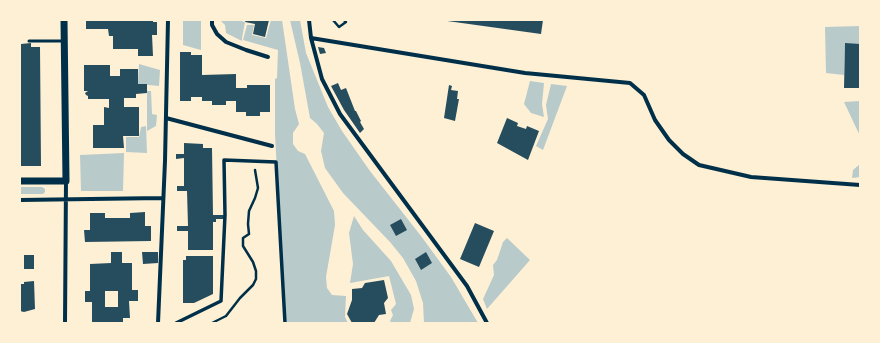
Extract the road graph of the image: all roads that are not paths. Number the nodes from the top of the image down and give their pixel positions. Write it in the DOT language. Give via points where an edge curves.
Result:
graph roads {
  1 [pos="64,20"];
  2 [pos="168,20"];
  3 [pos="212,20"];
  4 [pos="309,20"];
  5 [pos="311,38"];
  6 [pos="29,41"];
  7 [pos="65,41"];
  8 [pos="268,57"];
  9 [pos="166,118"];
  10 [pos="272,146"];
  11 [pos="20,181"];
  12 [pos="66,181"];
  13 [pos="860,185"];
  14 [pos="162,198"];
  15 [pos="66,199"];
  16 [pos="20,200"];
  17 [pos="65,323"];
  18 [pos="158,323"];
  19 [pos="176,323"];
  20 [pos="285,323"];
  21 [pos="487,323"];
  1 -- 7 [label="street"];
  2 -- 9 [label="street"];
  3 -- 8 [label="street" via="217,34 226,42"];
  4 -- 5 [label="street"];
  5 -- 13 [label="street" via="524,73 630,83 644,95 655,120 669,140 699,165 751,177"];
  5 -- 21 [label="street" via="322,79 340,114 467,286"];
  6 -- 7 [label="lane"];
  7 -- 12 [label="street"];
  9 -- 10 [label="street"];
  9 -- 14 [label="street"];
  11 -- 12 [label="street"];
  12 -- 15 [label="street"];
  14 -- 15 [label="street"];
  14 -- 18 [label="street"];
  15 -- 16 [label="street"];
  15 -- 17 [label="street"];
  19 -- 20 [label="street" via="221,301 225,215 224,160 276,162"];
}
